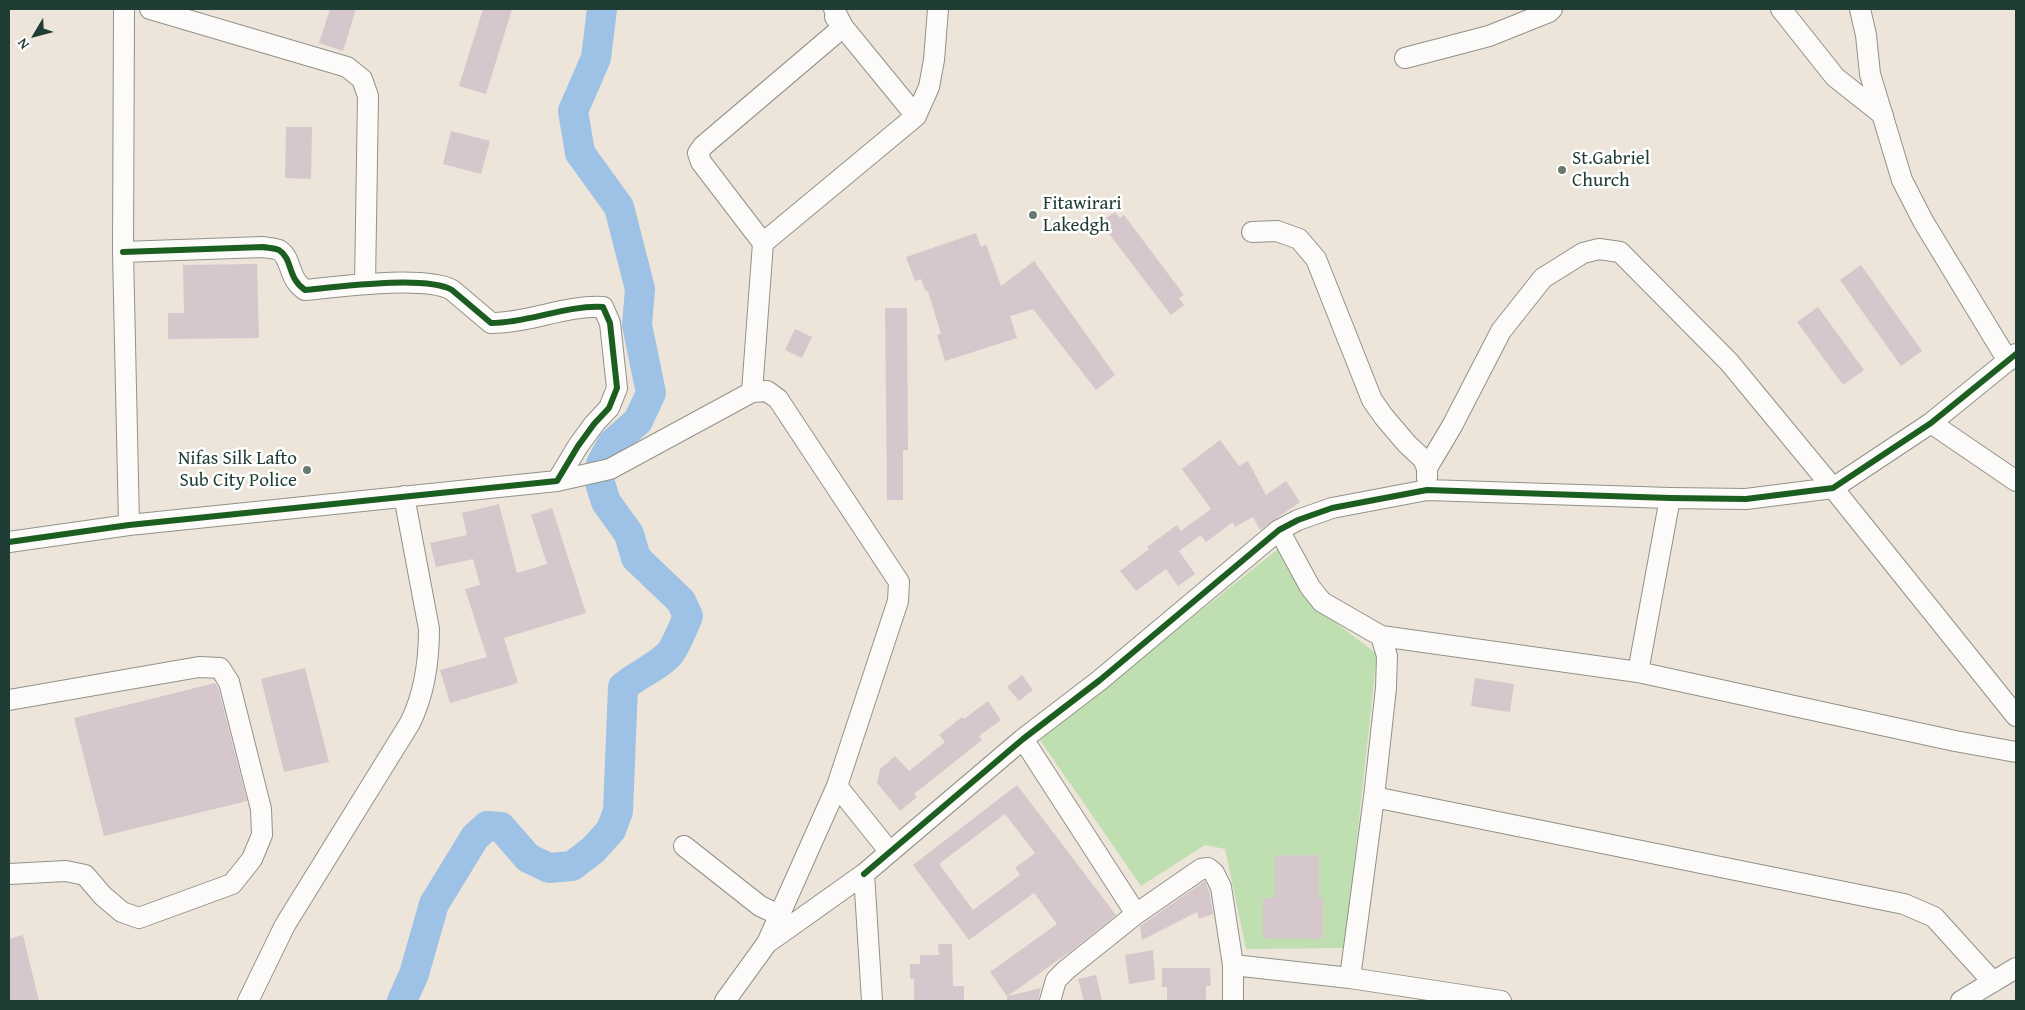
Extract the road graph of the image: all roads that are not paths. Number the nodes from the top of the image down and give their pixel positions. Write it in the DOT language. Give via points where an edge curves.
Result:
graph roads {
  1 [pos="124,9"];
  2 [pos="150,9"];
  3 [pos="829,9"];
  4 [pos="938,9"];
  5 [pos="1552,9"];
  6 [pos="1781,9"];
  7 [pos="1860,9"];
  8 [pos="838,18"];
  9 [pos="1405,58"];
  10 [pos="1883,115"];
  11 [pos="916,116"];
  12 [pos="1252,232"];
  13 [pos="763,243"];
  14 [pos="122,252"];
  15 [pos="365,284"];
  16 [pos="2012,358"];
  17 [pos="752,392"];
  18 [pos="1931,423"];
  19 [pos="1427,468"];
  20 [pos="556,481"];
  21 [pos="2016,481"];
  22 [pos="1833,488"];
  23 [pos="1427,490"];
  24 [pos="404,496"];
  25 [pos="1670,498"];
  26 [pos="129,525"];
  27 [pos="1279,530"];
  28 [pos="9,542"];
  29 [pos="1381,636"];
  30 [pos="1638,672"];
  31 [pos="9,700"];
  32 [pos="2016,716"];
  33 [pos="1023,739"];
  34 [pos="2016,752"];
  35 [pos="837,786"];
  36 [pos="1374,797"];
  37 [pos="684,846"];
  38 [pos="889,851"];
  39 [pos="9,874"];
  40 [pos="864,874"];
  41 [pos="1136,914"];
  42 [pos="779,915"];
  43 [pos="767,943"];
  44 [pos="1233,966"];
  45 [pos="2016,968"];
  46 [pos="1350,978"];
  47 [pos="1993,982"];
  48 [pos="248,1001"];
  49 [pos="725,1001"];
  50 [pos="872,1001"];
  51 [pos="1050,1001"];
  52 [pos="1233,1001"];
  53 [pos="1500,1001"];
  54 [pos="1961,1001"];
  1 -- 14 [label="street"];
  2 -- 15 [label="street" via="347,67 362,79 368,96"];
  3 -- 8 [label="street"];
  4 -- 11 [label="street" via="929,87"];
  5 -- 9 [label="street" via="1489,36"];
  6 -- 10 [label="street" via="1835,77"];
  7 -- 10 [label="street" via="1870,74"];
  8 -- 11 [label="street"];
  8 -- 13 [label="street" via="698,152 701,162"];
  10 -- 16 [label="street" via="1902,180 1924,221"];
  11 -- 13 [label="street"];
  12 -- 19 [label="street" via="1277,231 1299,239 1316,259 1372,400 1423,459"];
  13 -- 17 [label="street"];
  14 -- 15 [label="street" via="263,247 278,250 286,257 293,278 305,290"];
  14 -- 26 [label="street"];
  15 -- 20 [label="street" via="445,286 491,323 575,308 603,307 610,323 617,388 609,408 588,431"];
  16 -- 18 [label="street"];
  17 -- 20 [label="street" via="610,469"];
  17 -- 35 [label="street" via="767,391 778,399 899,582 898,601"];
  18 -- 21 [label="street"];
  18 -- 22 [label="street"];
  19 -- 22 [label="street" via="1501,330 1543,278 1582,253 1599,249 1620,252 1729,362"];
  19 -- 23 [label="street"];
  20 -- 24 [label="street"];
  22 -- 25 [label="street" via="1746,498"];
  22 -- 32 [label="street"];
  23 -- 25 [label="street"];
  23 -- 27 [label="street" via="1332,508"];
  24 -- 26 [label="street"];
  24 -- 48 [label="street" via="429,630 429,649 418,708 285,925"];
  25 -- 30 [label="street"];
  26 -- 28 [label="street"];
  27 -- 29 [label="street" via="1310,587 1322,602"];
  27 -- 33 [label="street" via="1100,680"];
  29 -- 30 [label="street"];
  29 -- 36 [label="street" via="1387,656 1386,688"];
  30 -- 34 [label="street"];
  31 -- 39 [label="street" via="200,667 220,668 229,682 260,809 262,835 252,859 232,884 139,918 122,912 84,875 66,871"];
  33 -- 38 [label="street"];
  33 -- 41 [label="street"];
  35 -- 38 [label="street"];
  35 -- 42 [label="street"];
  36 -- 46 [label="street"];
  36 -- 47 [label="street" via="1904,904 1934,916"];
  37 -- 42 [label="street" via="760,906"];
  38 -- 40 [label="street"];
  40 -- 43 [label="street"];
  40 -- 50 [label="street"];
  41 -- 44 [label="street" via="1201,869 1208,868 1221,887"];
  41 -- 51 [label="street" via="1056,980"];
  42 -- 43 [label="street"];
  43 -- 49 [label="street"];
  44 -- 46 [label="street"];
  44 -- 52 [label="street"];
  45 -- 47 [label="street"];
  46 -- 53 [label="street"];
  47 -- 54 [label="street"];
}
